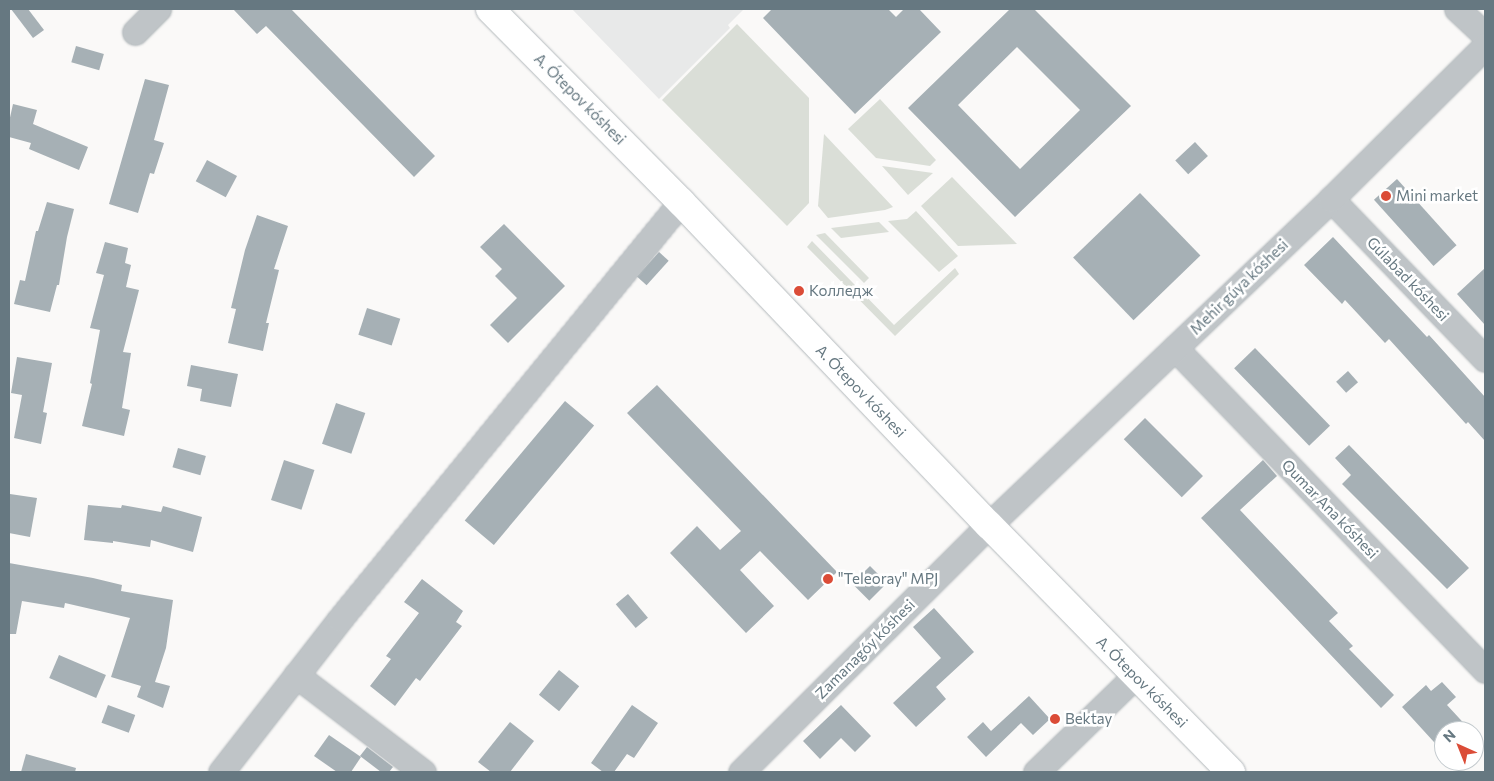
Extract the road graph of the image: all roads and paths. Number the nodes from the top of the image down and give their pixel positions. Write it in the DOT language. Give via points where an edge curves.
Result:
graph roads {
  1 [pos="158,9"];
  2 [pos="490,9"];
  3 [pos="1457,9"];
  4 [pos="135,32"];
  5 [pos="1485,35"];
  6 [pos="1485,46"];
  7 [pos="1331,200"];
  8 [pos="681,202"];
  9 [pos="1175,348"];
  10 [pos="1485,359"];
  11 [pos="989,525"];
  12 [pos="1485,670"];
  13 [pos="296,674"];
  14 [pos="1136,675"];
  15 [pos="221,772"];
  16 [pos="423,772"];
  17 [pos="741,772"];
  18 [pos="1036,772"];
  19 [pos="1231,772"];
  1 -- 4 [label="street"];
  2 -- 8 [label="main road, A. Ótepov kóshesi"];
  3 -- 5 [label="street"];
  6 -- 7 [label="street, Mehir gúyа kóshesi"];
  7 -- 9 [label="street, Mehir gúyа kóshesi"];
  7 -- 10 [label="street, Gúlabad kóshesi"];
  8 -- 11 [label="main road, A. Ótepov kóshesi"];
  8 -- 13 [label="street"];
  9 -- 11 [label="street, Mehir gúyа kóshesi"];
  9 -- 12 [label="street, Qumar Ana kóshesi"];
  11 -- 14 [label="main road, A. Ótepov kóshesi"];
  11 -- 17 [label="street, Zamanagóy kóshesi"];
  13 -- 15 [label="street"];
  13 -- 16 [label="street"];
  14 -- 18 [label="street"];
  14 -- 19 [label="main road, A. Ótepov kóshesi"];
}
